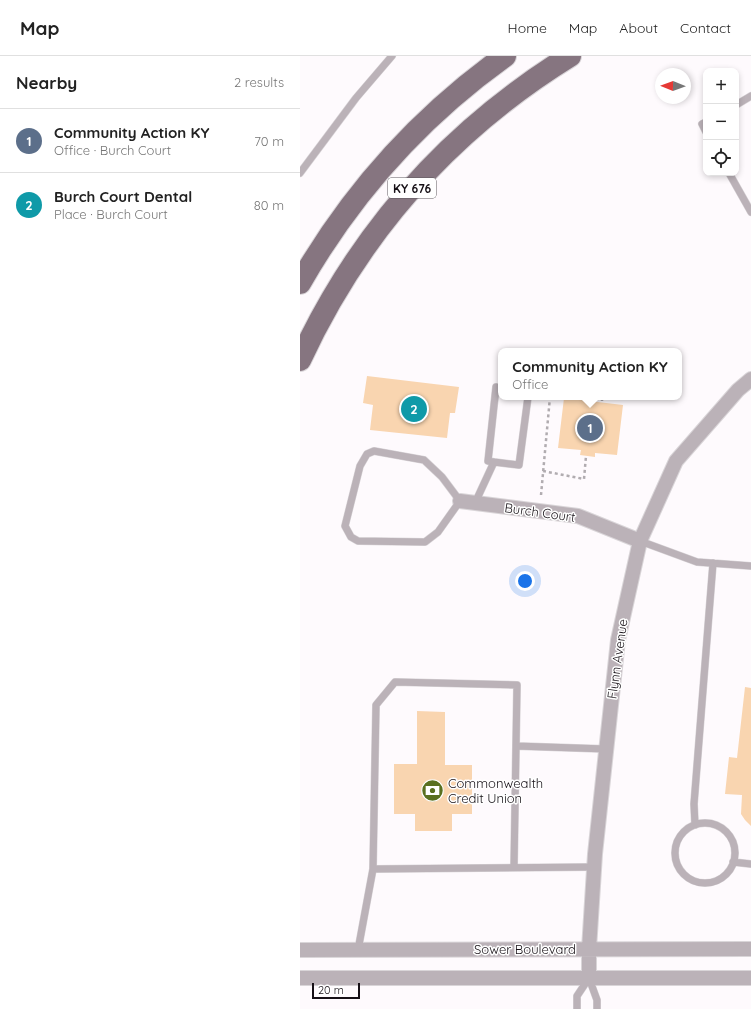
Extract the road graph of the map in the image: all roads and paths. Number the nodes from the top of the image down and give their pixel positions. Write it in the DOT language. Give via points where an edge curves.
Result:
graph roads {
  1 [pos="392,56"];
  2 [pos="505,56"];
  3 [pos="570,56"];
  4 [pos="751,96"];
  5 [pos="738,104"];
  6 [pos="300,173"];
  7 [pos="731,176"];
  8 [pos="751,212"];
  9 [pos="300,283"];
  10 [pos="300,360"];
  11 [pos="751,379"];
  12 [pos="496,387"];
  13 [pos="528,400"];
  14 [pos="550,400"];
  15 [pos="586,456"];
  16 [pos="494,462"];
  17 [pos="543,471"];
  18 [pos="541,495"];
  19 [pos="460,501"];
  20 [pos="475,503"];
  21 [pos="640,540"];
  22 [pos="713,563"];
  23 [pos="751,566"];
  24 [pos="516,746"];
  25 [pos="606,749"];
  26 [pos="695,825"];
  27 [pos="733,862"];
  28 [pos="751,864"];
  29 [pos="594,866"];
  30 [pos="514,867"];
  31 [pos="373,869"];
  32 [pos="589,949"];
  33 [pos="751,949"];
  34 [pos="300,950"];
  35 [pos="358,950"];
  36 [pos="300,978"];
  37 [pos="589,978"];
  38 [pos="751,978"];
  39 [pos="577,1009"];
  40 [pos="597,1009"];
  1 -- 6 [label="lane" via="356,98"];
  2 -- 9 [label="main road, KY 676" via="459,91 417,129 378,171 343,215"];
  3 -- 10 [label="main road, KY 676" via="505,101 425,174 366,245 314,330"];
  4 -- 5 [label="lane"];
  7 -- 8 [label="lane"];
  11 -- 21 [label="street, Flynn Avenue" via="738,390 676,461"];
  12 -- 16 [label="lane" via="488,461"];
  13 -- 16 [label="lane" via="519,465"];
  14 -- 17 [label="path"];
  15 -- 17 [label="path" via="584,479"];
  16 -- 20 [label="lane"];
  17 -- 18 [label="path"];
  19 -- 19 [label="lane" via="442,477 424,460 374,451 367,454 360,466 345,526 351,537 358,541 425,542 438,532"];
  19 -- 20 [label="street, Burch Court"];
  20 -- 21 [label="street, Burch Court" via="578,516"];
  21 -- 22 [label="lane" via="697,562"];
  21 -- 25 [label="street, Flynn Avenue" via="618,640"];
  22 -- 23 [label="lane"];
  22 -- 26 [label="lane" via="694,804"];
  24 -- 25 [label="lane"];
  24 -- 30 [label="lane"];
  24 -- 31 [label="lane" via="517,685 395,682 376,706"];
  25 -- 29 [label="street, Flynn Avenue"];
  26 -- 27 [label="lane" via="714,824 722,828 734,844"];
  26 -- 27 [label="lane" via="687,829 676,846 677,861 685,874 693,880 713,881 729,871"];
  27 -- 28 [label="lane"];
  29 -- 30 [label="lane"];
  29 -- 32 [label="street, Flynn Avenue"];
  30 -- 31 [label="lane"];
  31 -- 35 [label="lane"];
  32 -- 33 [label="street, Sower Boulevard"];
  32 -- 35 [label="street, Sower Boulevard"];
  32 -- 37 [label="street, Flynn Avenue"];
  34 -- 35 [label="street, Sower Boulevard"];
  36 -- 37 [label="street"];
  37 -- 38 [label="street"];
  37 -- 39 [label="lane" via="577,996"];
  37 -- 40 [label="lane" via="597,1000"];
}
